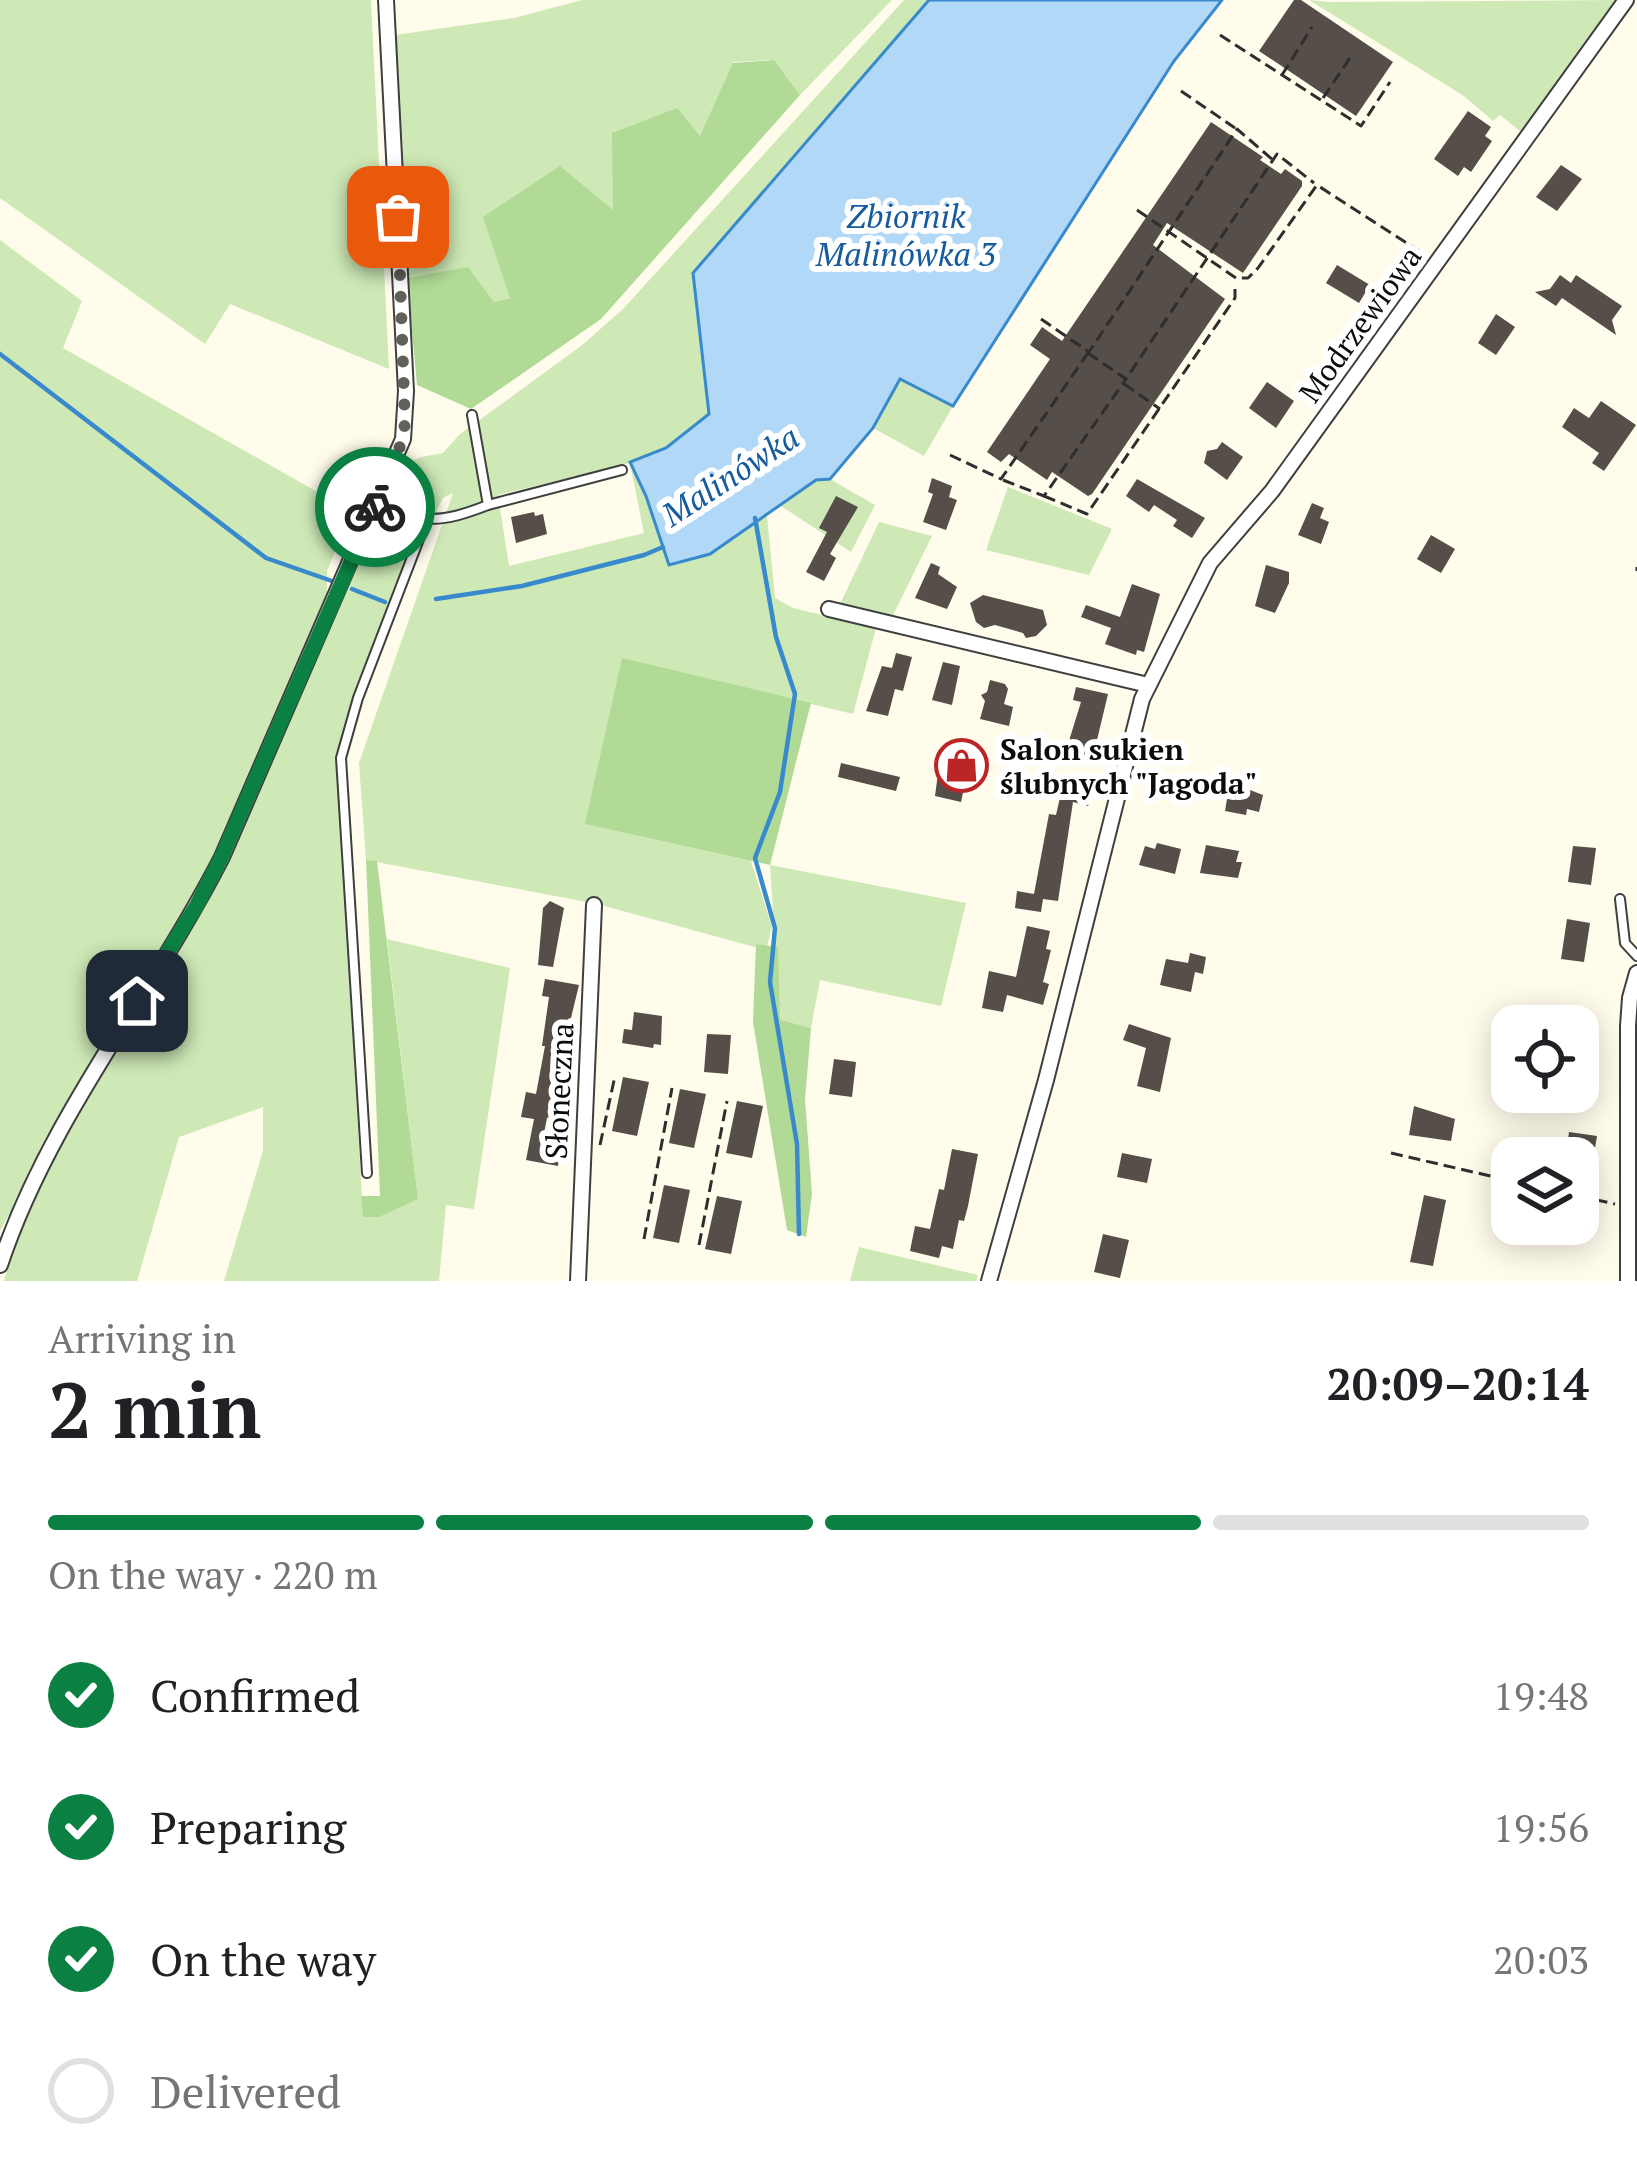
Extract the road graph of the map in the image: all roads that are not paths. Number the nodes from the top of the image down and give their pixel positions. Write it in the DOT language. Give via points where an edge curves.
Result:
graph roads {
  1 [pos="386,0"];
  2 [pos="1626,0"];
  3 [pos="472,416"];
  4 [pos="622,470"];
  5 [pos="376,505"];
  6 [pos="488,505"];
  7 [pos="430,521"];
  8 [pos="829,609"];
  9 [pos="1148,685"];
  10 [pos="1620,899"];
  11 [pos="594,905"];
  12 [pos="1637,956"];
  13 [pos="1637,973"];
  14 [pos="367,1173"];
  15 [pos="2,1255"];
  16 [pos="578,1281"];
  17 [pos="989,1281"];
  18 [pos="1628,1281"];
  1 -- 5 [label="street" via="406,391 403,439"];
  2 -- 9 [label="street, Modrzewiowa" via="1272,491 1210,563"];
  3 -- 6 [label="lane"];
  4 -- 6 [label="lane"];
  5 -- 7 [label="lane"];
  5 -- 15 [label="street" via="222,856 81,1094"];
  6 -- 7 [label="lane"];
  7 -- 14 [label="lane" via="341,758"];
  8 -- 9 [label="street"];
  9 -- 17 [label="street, Modrzewiowa"];
  10 -- 12 [label="lane" via="1625,943"];
  11 -- 16 [label="street, Słoneczna"];
  13 -- 18 [label="street" via="1628,1026"];
}
